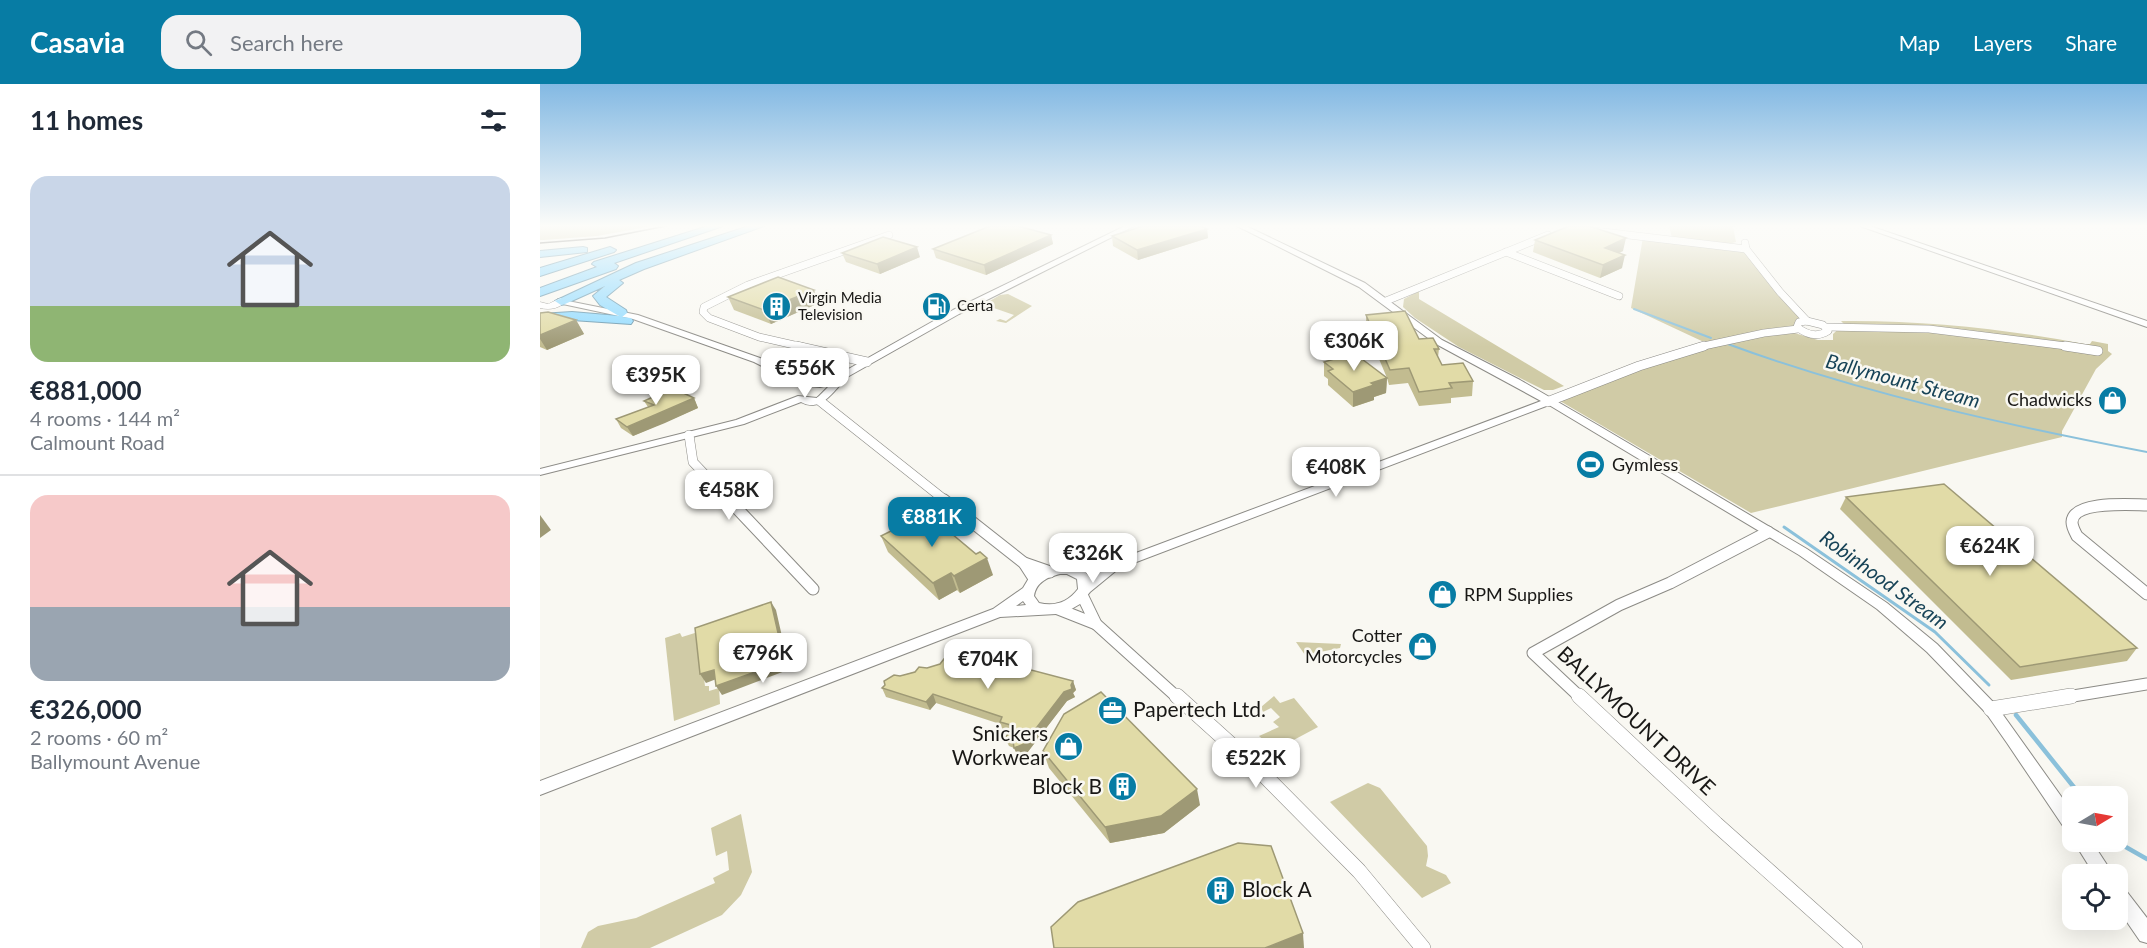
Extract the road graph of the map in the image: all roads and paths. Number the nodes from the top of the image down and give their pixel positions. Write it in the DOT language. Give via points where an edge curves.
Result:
graph roads {
  1 [pos="559,266"];
  2 [pos="594,266"];
  3 [pos="612,266"];
  4 [pos="639,266"];
  5 [pos="656,266"];
  6 [pos="798,266"];
  7 [pos="1049,266"];
  8 [pos="1325,266"];
  9 [pos="1471,266"];
  10 [pos="1543,266"];
  11 [pos="1761,266"];
  12 [pos="1980,266"];
  13 [pos="540,272"];
  14 [pos="540,284"];
  15 [pos="540,294"];
  16 [pos="1619,296"];
  17 [pos="1386,301"];
  18 [pos="548,304"];
  19 [pos="623,317"];
  20 [pos="540,318"];
  21 [pos="1807,321"];
  22 [pos="2147,324"];
  23 [pos="1826,327"];
  24 [pos="1798,328"];
  25 [pos="2098,351"];
  26 [pos="867,362"];
  27 [pos="848,374"];
  28 [pos="796,381"];
  29 [pos="823,396"];
  30 [pos="802,398"];
  31 [pos="1547,402"];
  32 [pos="689,435"];
  33 [pos="540,472"];
  34 [pos="2147,506"];
  35 [pos="1768,532"];
  36 [pos="1024,563"];
  37 [pos="1114,566"];
  38 [pos="1069,570"];
  39 [pos="1050,572"];
  40 [pos="1031,585"];
  41 [pos="813,589"];
  42 [pos="1083,592"];
  43 [pos="2147,594"];
  44 [pos="1040,609"];
  45 [pos="1058,609"];
  46 [pos="998,612"];
  47 [pos="1096,624"];
  48 [pos="2147,684"];
  49 [pos="1991,710"];
  50 [pos="540,788"];
  51 [pos="2062,811"];
  52 [pos="2128,908"];
  53 [pos="2147,934"];
  54 [pos="1423,948"];
  55 [pos="1855,948"];
  1 -- 13 [label="highway"];
  2 -- 14 [label="highway"];
  3 -- 15 [label="highway"];
  4 -- 18 [label="highway"];
  5 -- 19 [label="highway" via="610,286 600,296"];
  6 -- 26 [label="street" via="725,294 704,307 703,312 709,318 759,337"];
  7 -- 26 [label="street"];
  8 -- 17 [label="street"];
  9 -- 17 [label="street"];
  10 -- 16 [label="street"];
  11 -- 21 [label="street"];
  12 -- 22 [label="street"];
  15 -- 18 [label="main road"];
  17 -- 31 [label="street" via="1439,342"];
  18 -- 19 [label="street"];
  19 -- 20 [label="highway"];
  19 -- 28 [label="street" via="756,360"];
  21 -- 23 [label="street"];
  21 -- 24 [label="street" via="1797,324"];
  23 -- 24 [label="street" via="1827,333 1819,335"];
  23 -- 25 [label="street" via="1904,326 1976,332"];
  24 -- 31 [label="street" via="1696,346"];
  26 -- 27 [label="street"];
  27 -- 28 [label="street" via="825,384"];
  27 -- 29 [label="street"];
  28 -- 29 [label="street"];
  28 -- 30 [label="street"];
  29 -- 30 [label="street" via="808,402"];
  29 -- 36 [label="street"];
  30 -- 32 [label="street" via="760,416"];
  31 -- 35 [label="street"];
  31 -- 37 [label="street"];
  32 -- 33 [label="street"];
  32 -- 41 [label="street" via="693,462"];
  34 -- 43 [label="street" via="2085,508 2072,521 2072,528 2085,545"];
  35 -- 49 [label="street" via="1831,571 1908,627"];
  35 -- 55 [label="street, BALLYMOUNT DRIVE" via="1619,605 1533,654"];
  36 -- 39 [label="street"];
  36 -- 40 [label="street"];
  37 -- 38 [label="street"];
  37 -- 42 [label="street"];
  38 -- 39 [label="street"];
  38 -- 42 [label="street" via="1083,577"];
  39 -- 40 [label="street"];
  40 -- 44 [label="street" via="1029,602"];
  40 -- 46 [label="street"];
  42 -- 45 [label="street" via="1068,606"];
  42 -- 47 [label="street"];
  44 -- 45 [label="street"];
  44 -- 46 [label="street"];
  45 -- 47 [label="street"];
  46 -- 50 [label="street"];
  47 -- 54 [label="street" via="1260,770 1359,871"];
  48 -- 49 [label="street"];
  49 -- 51 [label="street"];
  52 -- 53 [label="street"];
}
